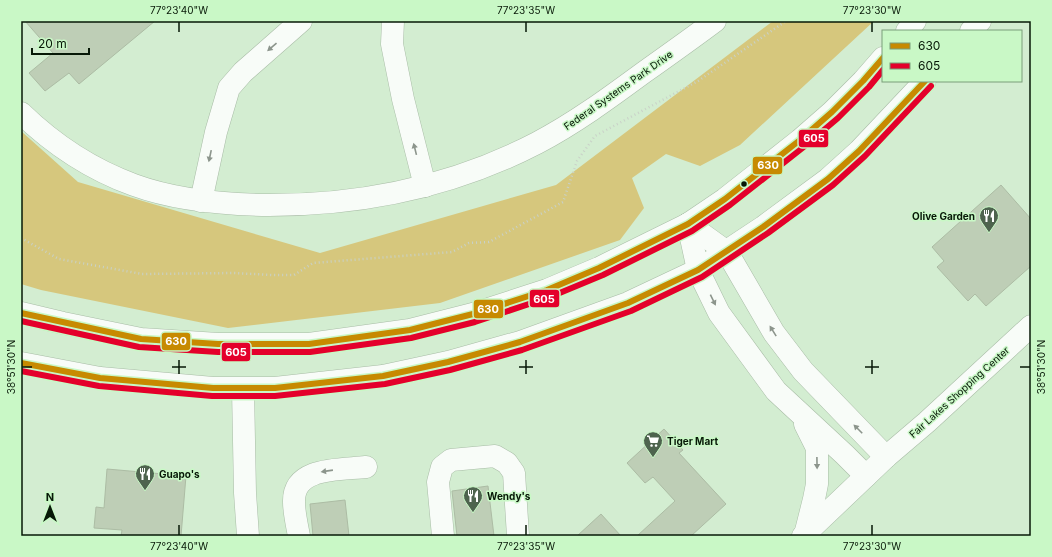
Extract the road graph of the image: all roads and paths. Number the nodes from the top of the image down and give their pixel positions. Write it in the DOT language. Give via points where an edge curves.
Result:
graph roads {
  1 [pos="301,21"];
  2 [pos="393,21"];
  3 [pos="715,21"];
  4 [pos="915,21"];
  5 [pos="980,21"];
  6 [pos="907,30"];
  7 [pos="972,30"];
  8 [pos="882,59"];
  9 [pos="925,82"];
  10 [pos="21,114"];
  11 [pos="425,186"];
  12 [pos="201,201"];
  13 [pos="688,224"];
  14 [pos="727,252"];
  15 [pos="698,270"];
  16 [pos="21,313"];
  17 [pos="1031,326"];
  18 [pos="21,363"];
  19 [pos="243,389"];
  20 [pos="800,413"];
  21 [pos="886,457"];
  22 [pos="366,467"];
  23 [pos="866,476"];
  24 [pos="804,535"];
  25 [pos="248,536"];
  26 [pos="299,536"];
  27 [pos="443,536"];
  28 [pos="518,536"];
  1 -- 12 [label="main road, one-way" via="242,72 229,88 216,132"];
  11 -- 2 [label="main road, one-way" via="392,44"];
  3 -- 11 [label="main road, Federal Systems Park Drive" via="604,102 559,130 498,161"];
  4 -- 6 [label="main road"];
  5 -- 7 [label="main road"];
  8 -- 13 [label="main road" via="832,112 800,140 725,199"];
  9 -- 14 [label="main road" via="859,151 828,179"];
  10 -- 12 [label="main road, Federal Systems Park Drive" via="56,144 106,173 135,185"];
  11 -- 12 [label="main road, Federal Systems Park Drive" via="375,198 325,203 294,205"];
  13 -- 14 [label="main road"];
  13 -- 15 [label="main road"];
  13 -- 16 [label="main road" via="600,268 547,290 473,314 410,330 309,344 218,344 141,339"];
  14 -- 15 [label="main road"];
  21 -- 14 [label="main road, one-way" via="803,371 774,333"];
  15 -- 19 [label="main road" via="620,305 520,342 455,360 383,376"];
  15 -- 20 [label="main road, one-way" via="719,313 776,391"];
  17 -- 21 [label="main road, Fair Lakes Shopping Center"];
  18 -- 19 [label="main road" via="100,378"];
  19 -- 25 [label="main road" via="244,493"];
  20 -- 23 [label="main road"];
  20 -- 24 [label="main road, one-way" via="817,448 817,484"];
  21 -- 23 [label="main road, Fair Lakes Shopping Center"];
  22 -- 26 [label="main road, one-way" via="309,475 297,486 294,501"];
  23 -- 24 [label="main road, Fair Lakes Shopping Center"];
  27 -- 28 [label="main road" via="438,482 442,467 451,460 495,456 507,463 514,473"];
}
